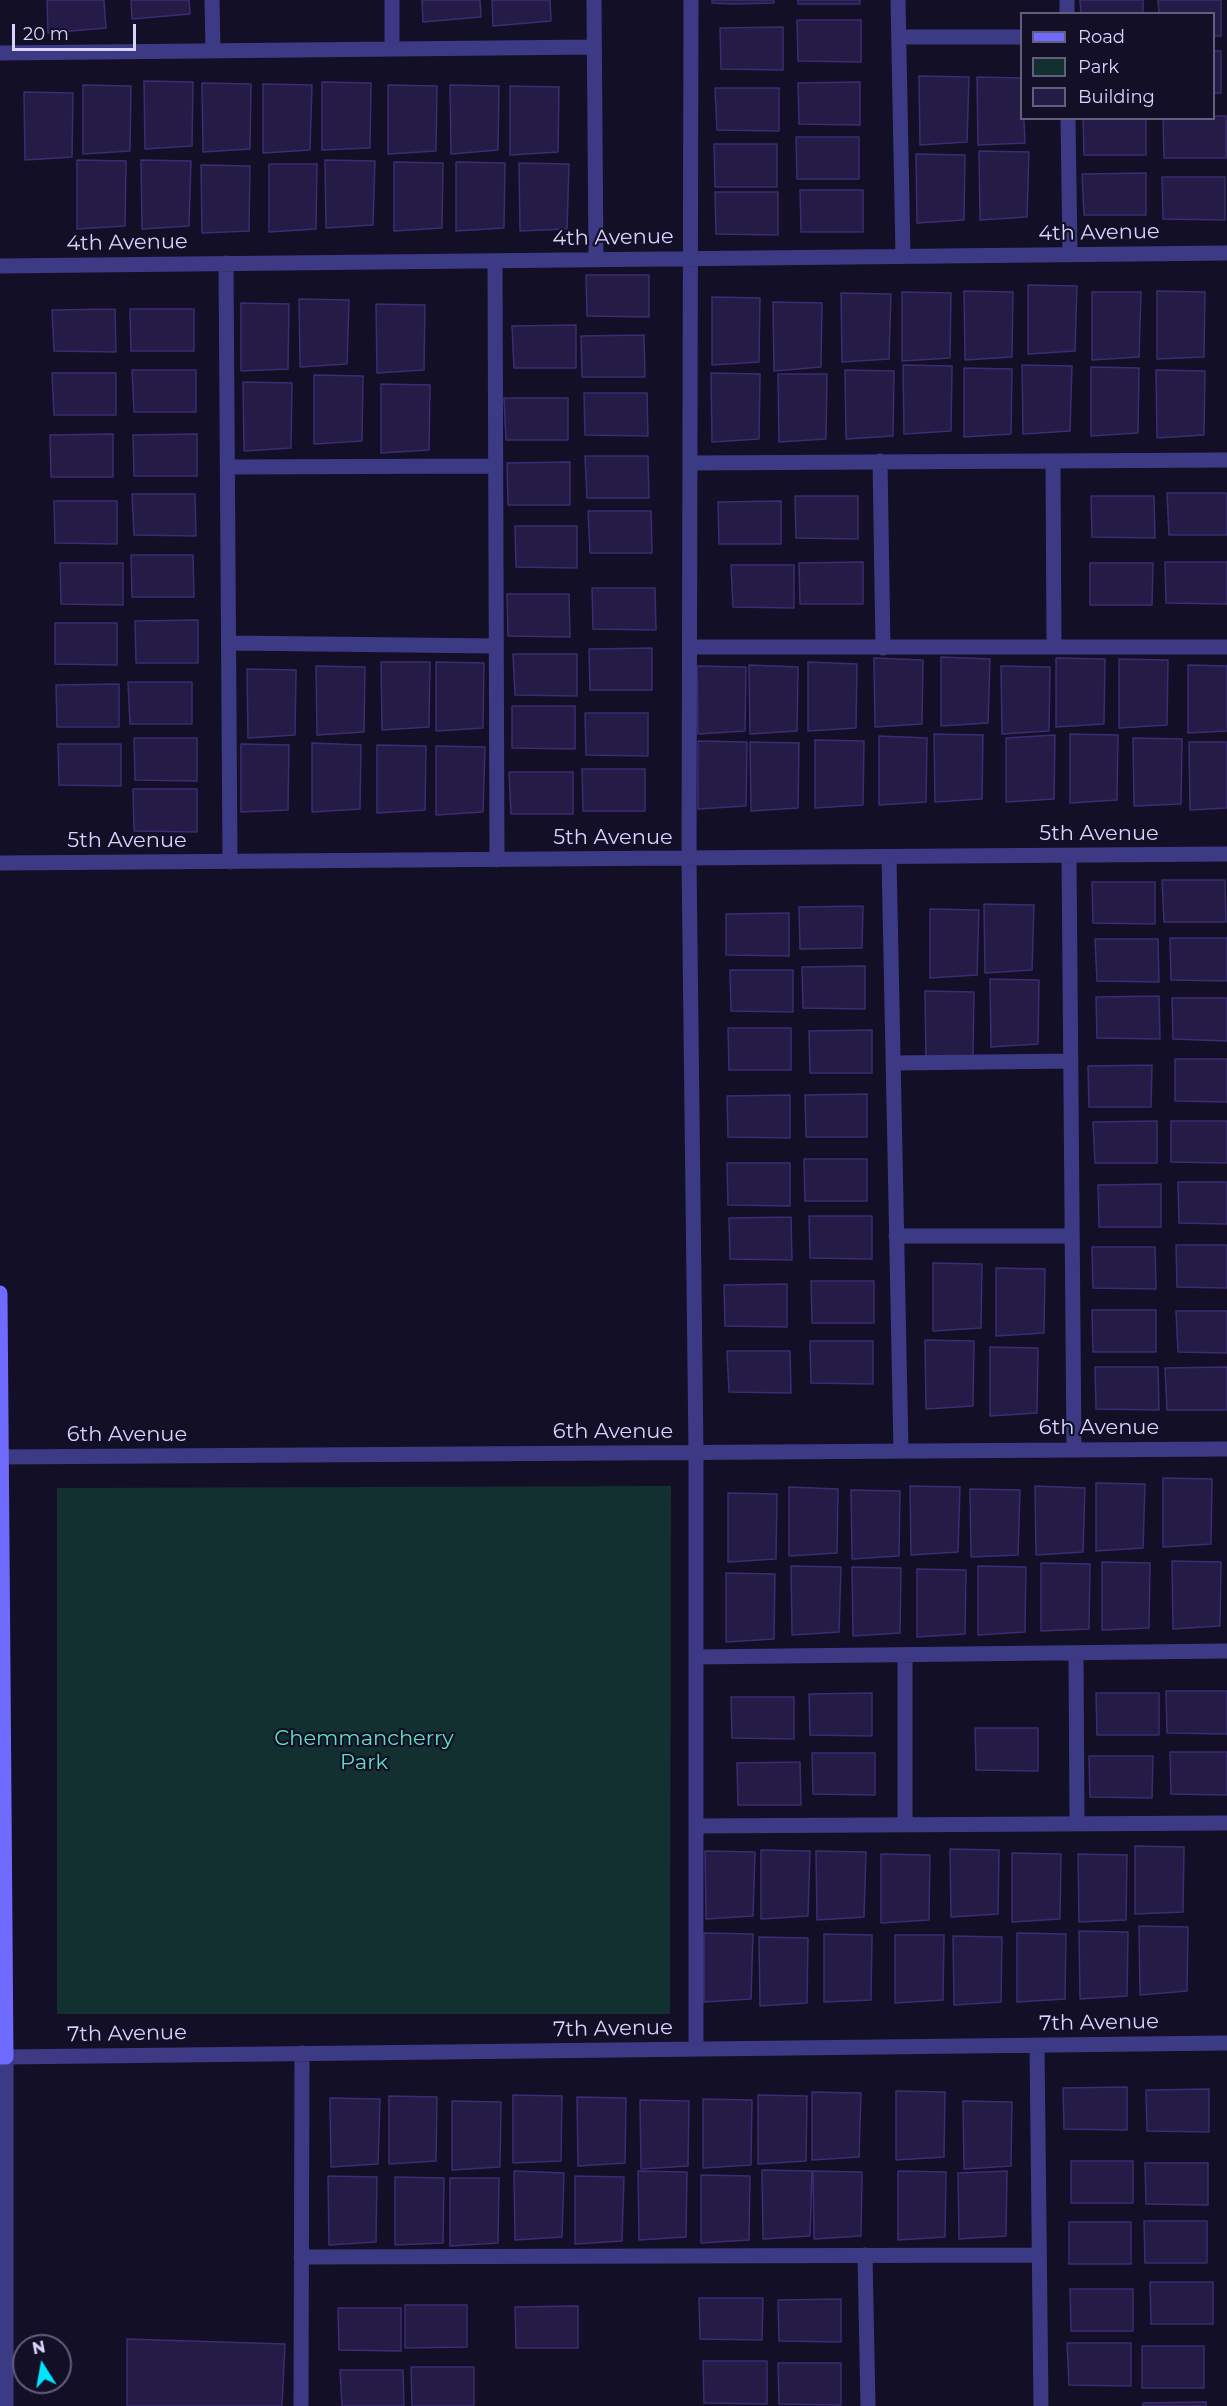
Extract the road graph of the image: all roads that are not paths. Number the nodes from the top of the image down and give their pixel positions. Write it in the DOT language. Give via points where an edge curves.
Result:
graph roads {
  1 [pos="212,0"];
  2 [pos="392,0"];
  3 [pos="594,0"];
  4 [pos="691,0"];
  5 [pos="898,0"];
  6 [pos="898,37"];
  7 [pos="1020,37"];
  8 [pos="594,47"];
  9 [pos="392,49"];
  10 [pos="213,51"];
  11 [pos="0,53"];
  12 [pos="1068,120"];
  13 [pos="1227,253"];
  14 [pos="1070,255"];
  15 [pos="903,256"];
  16 [pos="692,259"];
  17 [pos="596,260"];
  18 [pos="495,261"];
  19 [pos="226,263"];
  20 [pos="0,266"];
  21 [pos="1227,460"];
  22 [pos="880,461"];
  23 [pos="1053,461"];
  24 [pos="691,463"];
  25 [pos="495,466"];
  26 [pos="228,467"];
  27 [pos="229,643"];
  28 [pos="496,646"];
  29 [pos="690,647"];
  30 [pos="1054,647"];
  31 [pos="1227,647"];
  32 [pos="883,648"];
  33 [pos="1227,854"];
  34 [pos="1069,856"];
  35 [pos="890,857"];
  36 [pos="689,858"];
  37 [pos="497,860"];
  38 [pos="230,862"];
  39 [pos="0,863"];
  40 [pos="1071,1060"];
  41 [pos="894,1063"];
  42 [pos="896,1236"];
  43 [pos="1072,1236"];
  44 [pos="0,1293"];
  45 [pos="1227,1449"];
  46 [pos="1074,1450"];
  47 [pos="901,1451"];
  48 [pos="696,1453"];
  49 [pos="2,1457"];
  50 [pos="1227,1651"];
  51 [pos="1076,1653"];
  52 [pos="904,1655"];
  53 [pos="696,1657"];
  54 [pos="1227,1823"];
  55 [pos="1077,1824"];
  56 [pos="905,1825"];
  57 [pos="696,1826"];
  58 [pos="1227,2043"];
  59 [pos="1037,2045"];
  60 [pos="696,2049"];
  61 [pos="302,2053"];
  62 [pos="3,2057"];
  63 [pos="865,2255"];
  64 [pos="1039,2255"];
  65 [pos="301,2257"];
  66 [pos="6,2406"];
  67 [pos="301,2406"];
  68 [pos="868,2406"];
  69 [pos="1041,2406"];
  1 -- 10 [label="street"];
  2 -- 9 [label="street"];
  3 -- 8 [label="street"];
  4 -- 16 [label="street"];
  5 -- 6 [label="street"];
  6 -- 7 [label="street"];
  6 -- 15 [label="street"];
  8 -- 9 [label="street"];
  8 -- 17 [label="street"];
  9 -- 10 [label="street"];
  10 -- 11 [label="street"];
  12 -- 14 [label="street"];
  13 -- 14 [label="street, 4th Avenue"];
  14 -- 15 [label="street, 4th Avenue"];
  15 -- 16 [label="street, 4th Avenue"];
  16 -- 17 [label="street, 4th Avenue"];
  16 -- 24 [label="street"];
  17 -- 18 [label="street, 4th Avenue"];
  18 -- 19 [label="street, 4th Avenue"];
  18 -- 25 [label="street"];
  19 -- 20 [label="street, 4th Avenue"];
  19 -- 26 [label="street"];
  21 -- 23 [label="street"];
  22 -- 23 [label="street"];
  22 -- 24 [label="street"];
  22 -- 32 [label="street"];
  23 -- 30 [label="street"];
  24 -- 29 [label="street"];
  25 -- 26 [label="street"];
  25 -- 28 [label="street"];
  26 -- 27 [label="street"];
  27 -- 28 [label="street"];
  27 -- 38 [label="street"];
  28 -- 37 [label="street"];
  29 -- 32 [label="street"];
  29 -- 36 [label="street"];
  30 -- 31 [label="street"];
  30 -- 32 [label="street"];
  33 -- 34 [label="street, 5th Avenue"];
  34 -- 35 [label="street, 5th Avenue"];
  34 -- 40 [label="street"];
  35 -- 36 [label="street, 5th Avenue"];
  35 -- 41 [label="street"];
  36 -- 37 [label="street, 5th Avenue"];
  36 -- 48 [label="street"];
  37 -- 38 [label="street, 5th Avenue"];
  38 -- 39 [label="street, 5th Avenue"];
  40 -- 41 [label="street"];
  40 -- 43 [label="street"];
  41 -- 42 [label="street"];
  42 -- 43 [label="street"];
  42 -- 47 [label="street"];
  43 -- 46 [label="street"];
  44 -- 49 [label="street"];
  45 -- 46 [label="street, 6th Avenue"];
  46 -- 47 [label="street, 6th Avenue"];
  47 -- 48 [label="street, 6th Avenue"];
  48 -- 49 [label="street, 6th Avenue"];
  48 -- 53 [label="street"];
  49 -- 62 [label="street"];
  50 -- 51 [label="street"];
  51 -- 52 [label="street"];
  51 -- 55 [label="street"];
  52 -- 53 [label="street"];
  52 -- 56 [label="street"];
  53 -- 57 [label="street"];
  54 -- 55 [label="street"];
  55 -- 56 [label="street"];
  56 -- 57 [label="street"];
  57 -- 60 [label="street"];
  58 -- 59 [label="street, 7th Avenue"];
  59 -- 60 [label="street, 7th Avenue"];
  59 -- 64 [label="street"];
  60 -- 61 [label="street, 7th Avenue"];
  61 -- 62 [label="street, 7th Avenue"];
  61 -- 65 [label="street"];
  62 -- 66 [label="street"];
  63 -- 64 [label="street"];
  63 -- 65 [label="street"];
  63 -- 68 [label="street"];
  64 -- 69 [label="street"];
  65 -- 67 [label="street"];
}
